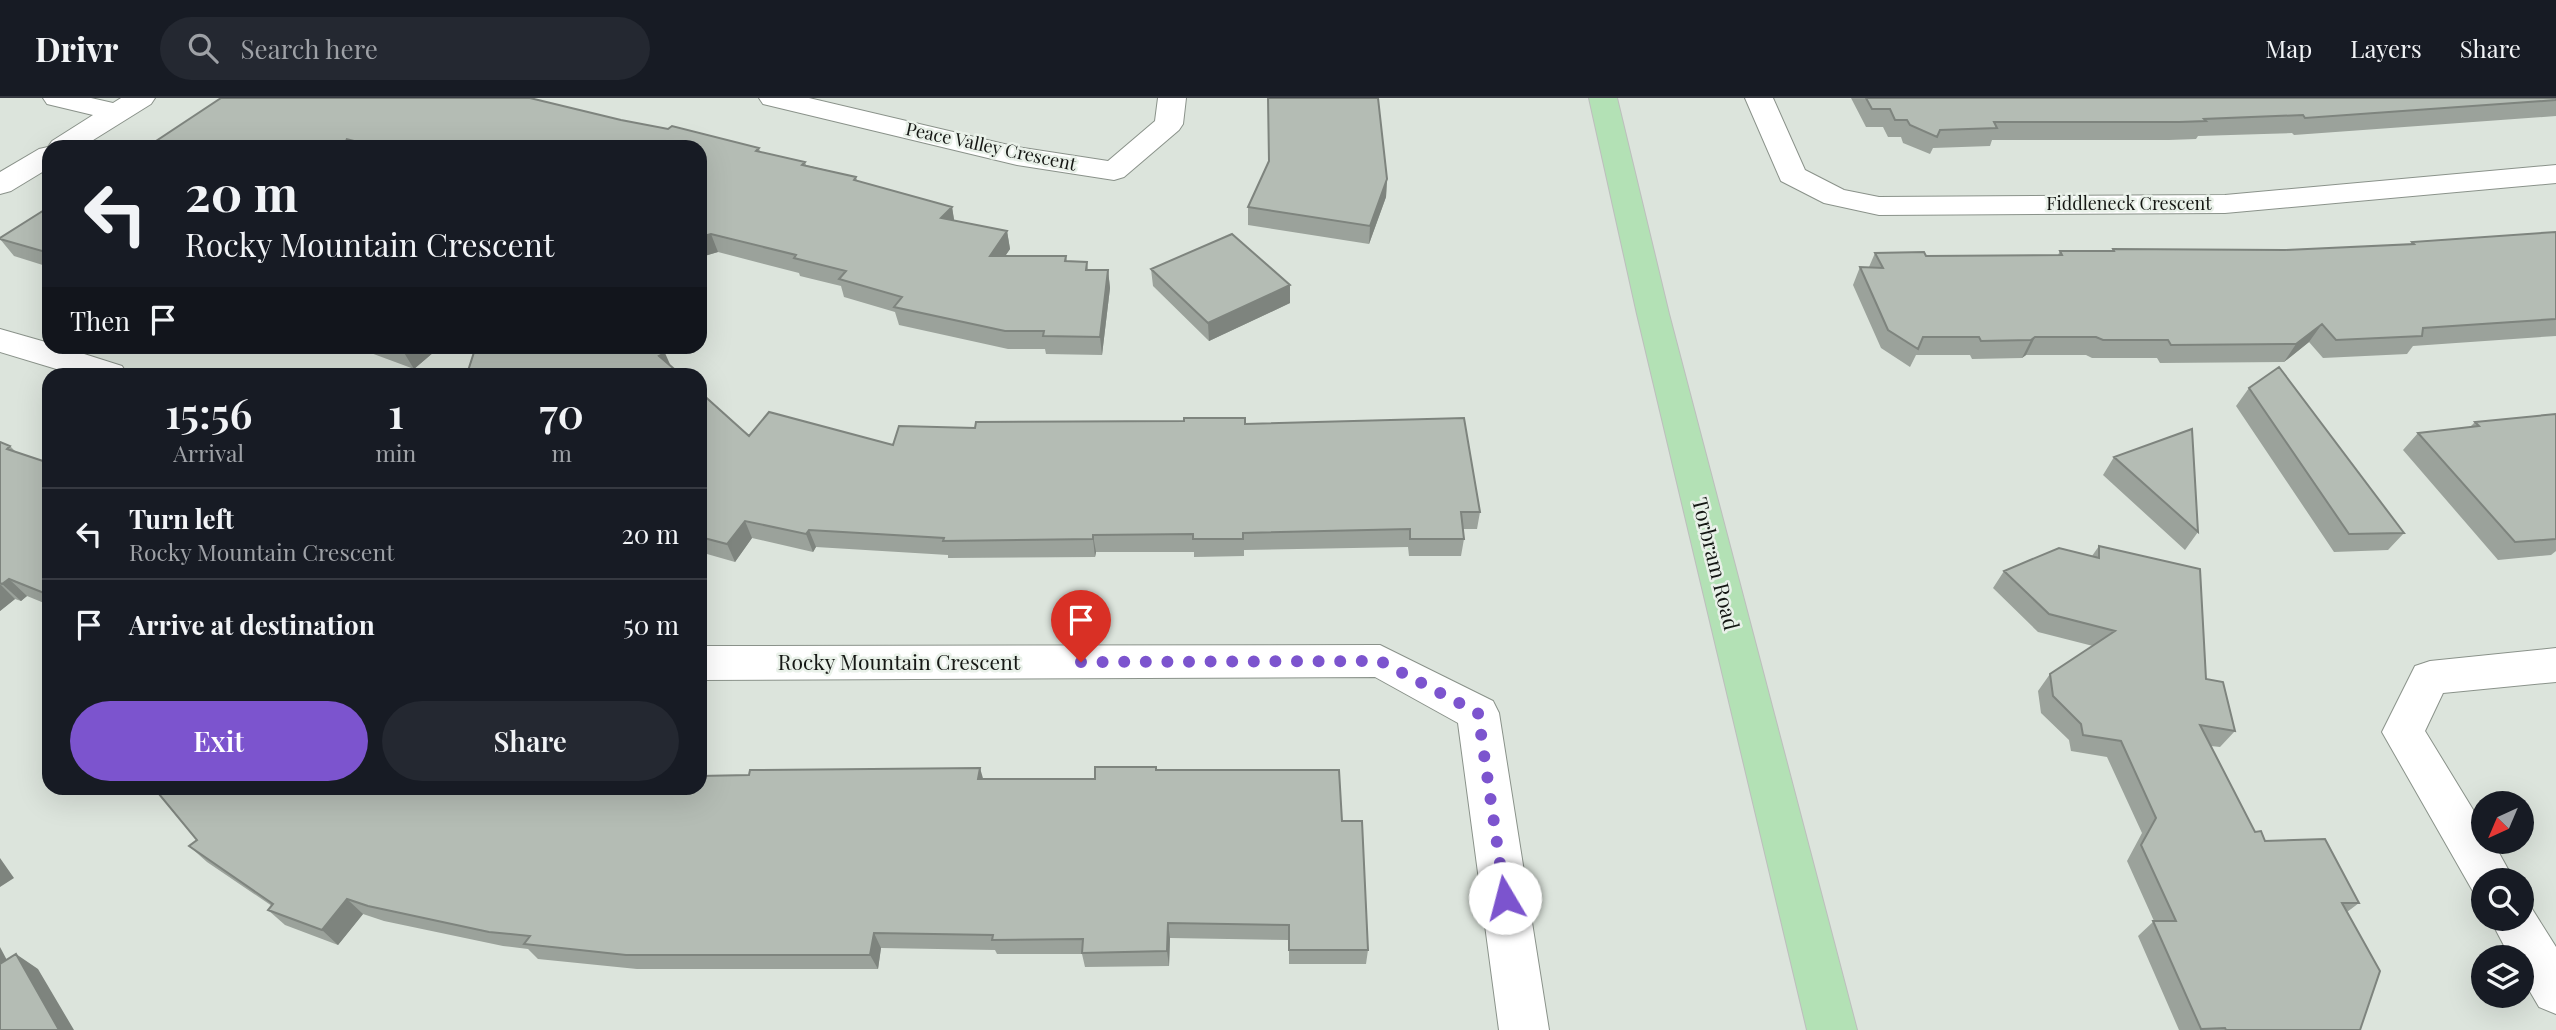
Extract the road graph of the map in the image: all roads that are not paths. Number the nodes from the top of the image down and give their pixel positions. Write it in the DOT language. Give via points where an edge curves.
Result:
graph roads {
  1 [pos="57,98"];
  2 [pos="141,98"];
  3 [pos="773,98"];
  4 [pos="1172,98"];
  5 [pos="1603,98"];
  6 [pos="1759,98"];
  7 [pos="117,113"];
  8 [pos="73,140"];
  9 [pos="42,159"];
  10 [pos="2556,174"];
  11 [pos="0,185"];
  12 [pos="0,340"];
  13 [pos="42,353"];
  14 [pos="45,354"];
  15 [pos="91,368"];
  16 [pos="707,663"];
  17 [pos="2556,665"];
  18 [pos="2484,868"];
  19 [pos="2520,931"];
  20 [pos="2556,991"];
  21 [pos="1524,1030"];
  22 [pos="1832,1030"];
  1 -- 7 [label="street"];
  2 -- 7 [label="street"];
  3 -- 4 [label="street, Peace Valley Crescent" via="1017,156 1114,171 1169,124"];
  5 -- 22 [label="main road, Torbram Road"];
  6 -- 10 [label="street, Fiddleneck Crescent" via="1792,176 1835,197 1879,206 2225,204"];
  7 -- 8 [label="street"];
  9 -- 11 [label="street"];
  12 -- 13 [label="street"];
  14 -- 15 [label="street"];
  16 -- 21 [label="street, Rocky Mountain Crescent" via="1380,661 1478,713"];
  17 -- 18 [label="street" via="2430,678 2403,732"];
  19 -- 20 [label="street"];
}
